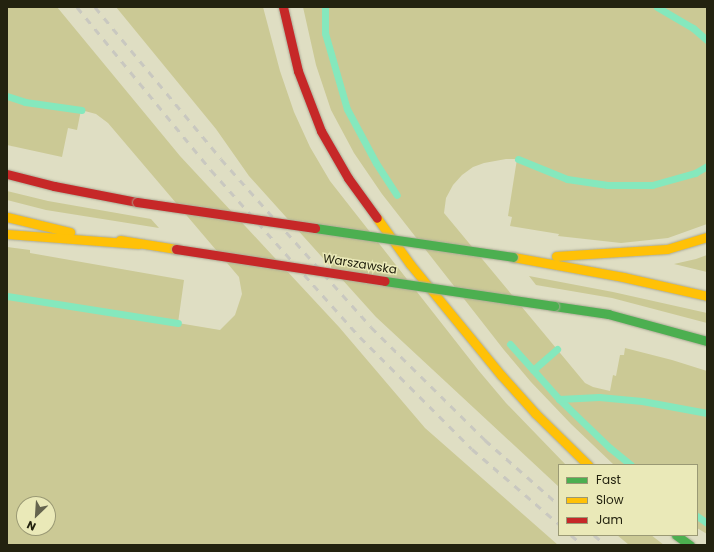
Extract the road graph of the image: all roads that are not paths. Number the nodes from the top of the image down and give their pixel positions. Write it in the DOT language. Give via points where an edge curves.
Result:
graph roads {
  1 [pos="283,8"];
  2 [pos="7,174"];
  3 [pos="7,217"];
  4 [pos="7,234"];
  5 [pos="707,237"];
  6 [pos="139,244"];
  7 [pos="513,257"];
  8 [pos="707,296"];
  9 [pos="707,341"];
  10 [pos="587,464"];
  11 [pos="677,536"];
  12 [pos="690,545"];
  1 -- 10 [label="main road" via="298,71 309,102 321,131 348,178 410,264 501,375"];
  2 -- 7 [label="main road, bridge" via="137,202"];
  3 -- 6 [label="main road, Warszawska"];
  4 -- 6 [label="main road"];
  5 -- 7 [label="main road" via="668,249 641,252"];
  6 -- 9 [label="main road, Warszawska, bridge" via="608,314"];
  7 -- 8 [label="main road" via="623,277"];
  11 -- 12 [label="main road"];
}
